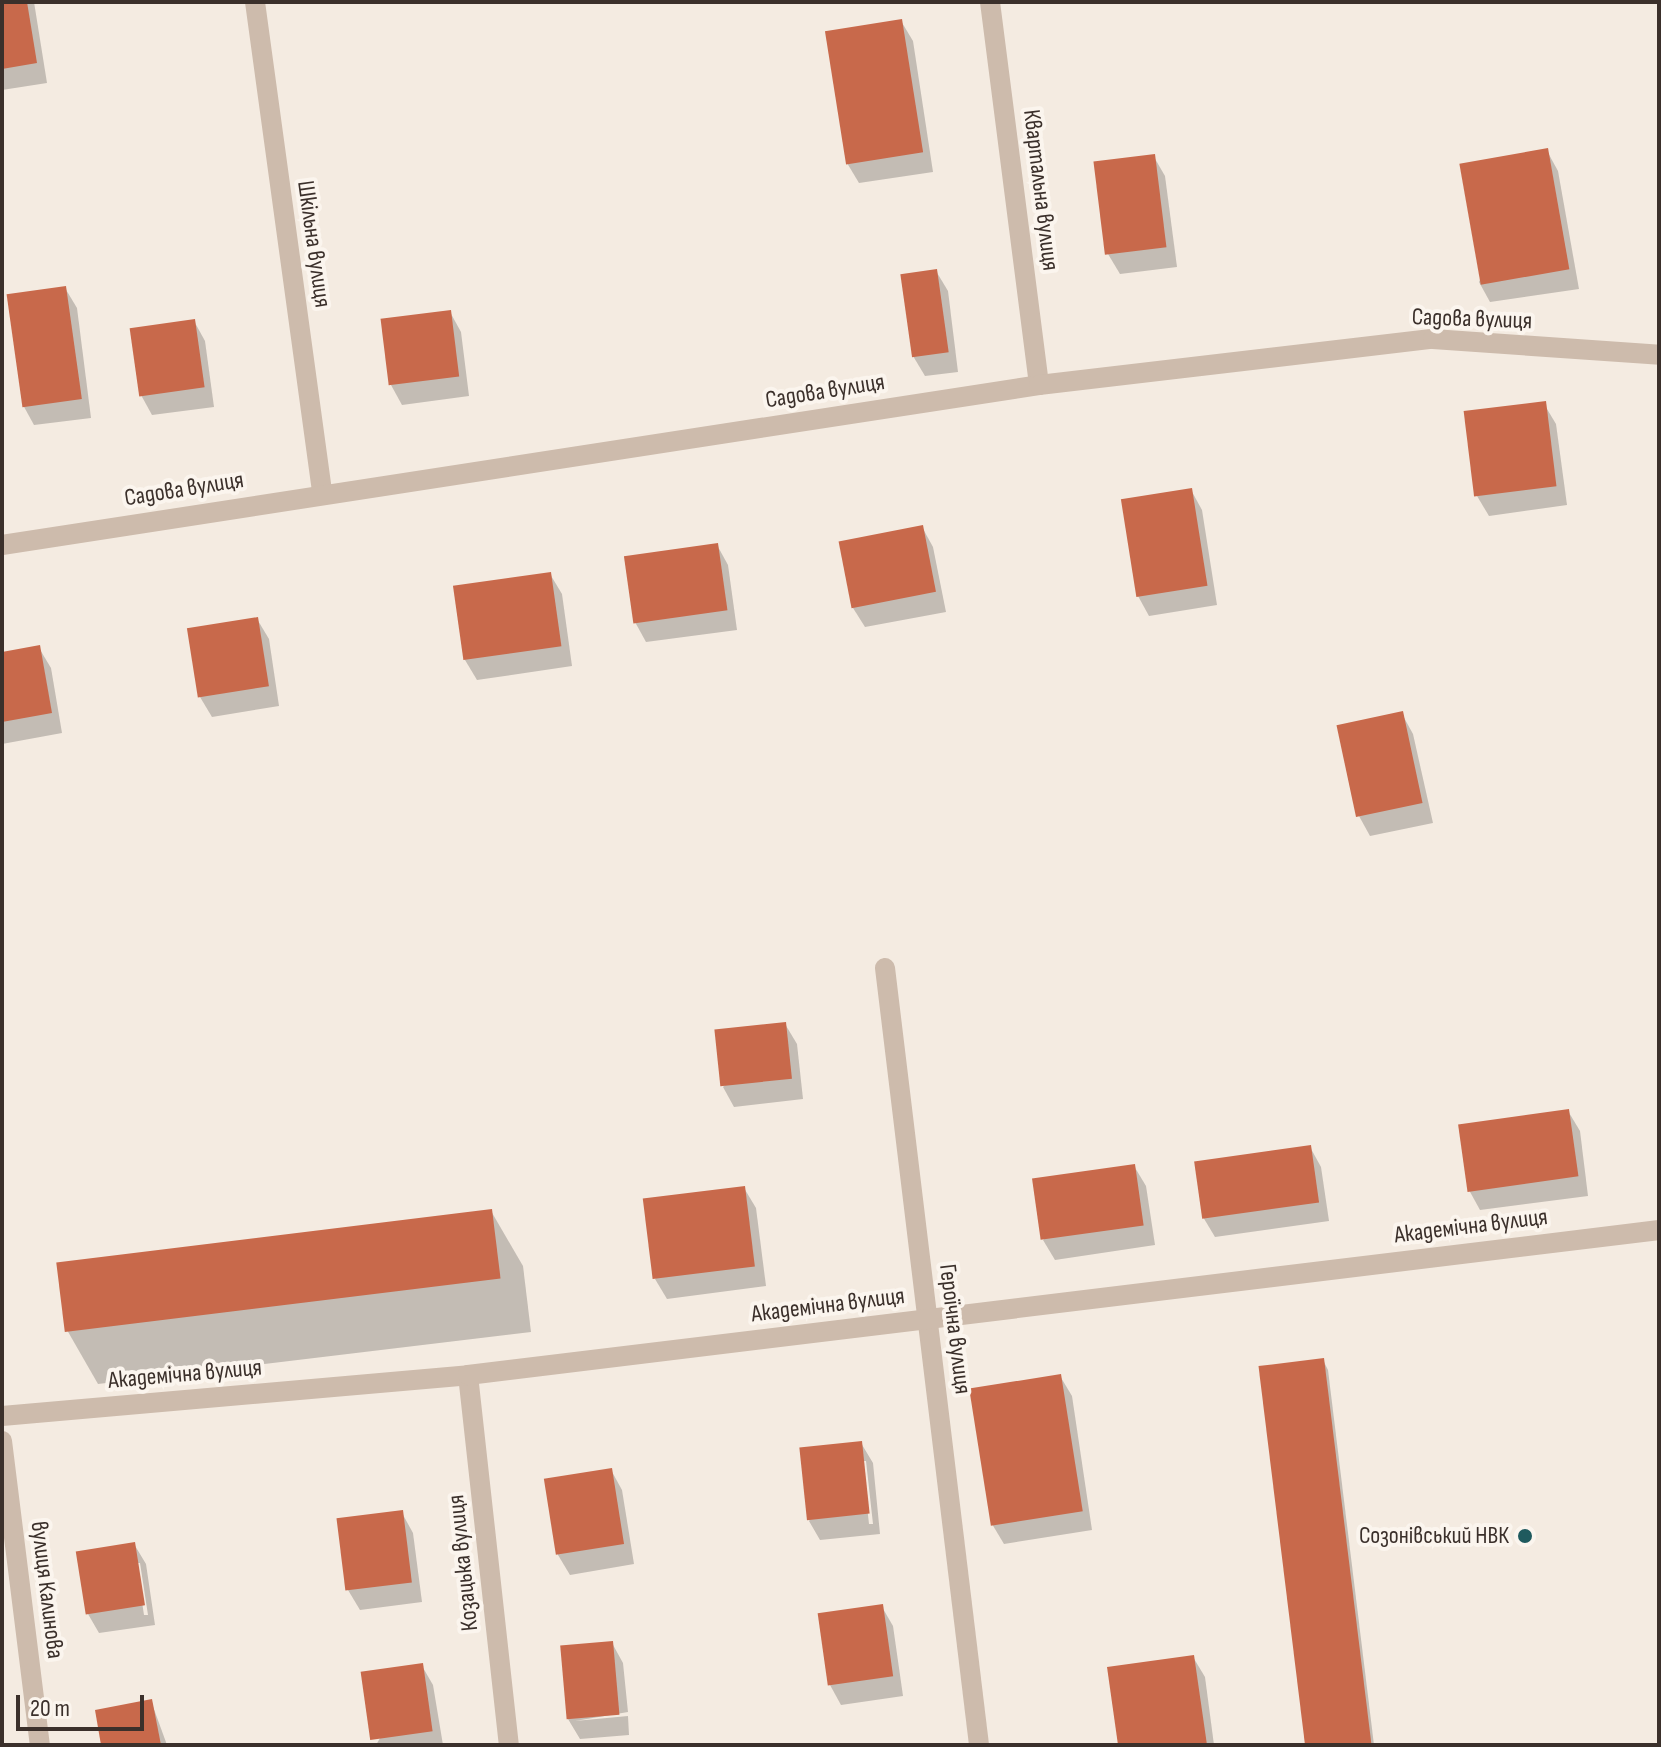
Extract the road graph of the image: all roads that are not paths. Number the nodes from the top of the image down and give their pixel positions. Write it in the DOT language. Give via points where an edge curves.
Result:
graph roads {
  1 [pos="255,2"];
  2 [pos="990,2"];
  3 [pos="1659,355"];
  4 [pos="1039,385"];
  5 [pos="322,493"];
  6 [pos="2,545"];
  7 [pos="885,968"];
  8 [pos="1659,1230"];
  9 [pos="929,1319"];
  10 [pos="468,1375"];
  11 [pos="2,1416"];
  12 [pos="2,1441"];
  13 [pos="40,1745"];
  14 [pos="509,1745"];
  15 [pos="979,1745"];
  1 -- 5 [label="street, Шкільна вулиця"];
  2 -- 4 [label="street, Квартальна вулиця"];
  3 -- 4 [label="street, Садова вулиця" via="1433,339"];
  4 -- 5 [label="street, Садова вулиця"];
  5 -- 6 [label="street, Садова вулиця"];
  7 -- 9 [label="street, Героїчна вулиця"];
  8 -- 9 [label="street, Академічна вулиця"];
  9 -- 10 [label="street, Академічна вулиця"];
  9 -- 15 [label="street, Героїчна вулиця"];
  10 -- 11 [label="street, Академічна вулиця"];
  10 -- 14 [label="street, Козацька вулиця"];
  12 -- 13 [label="street, вулиця Калинова"];
}
